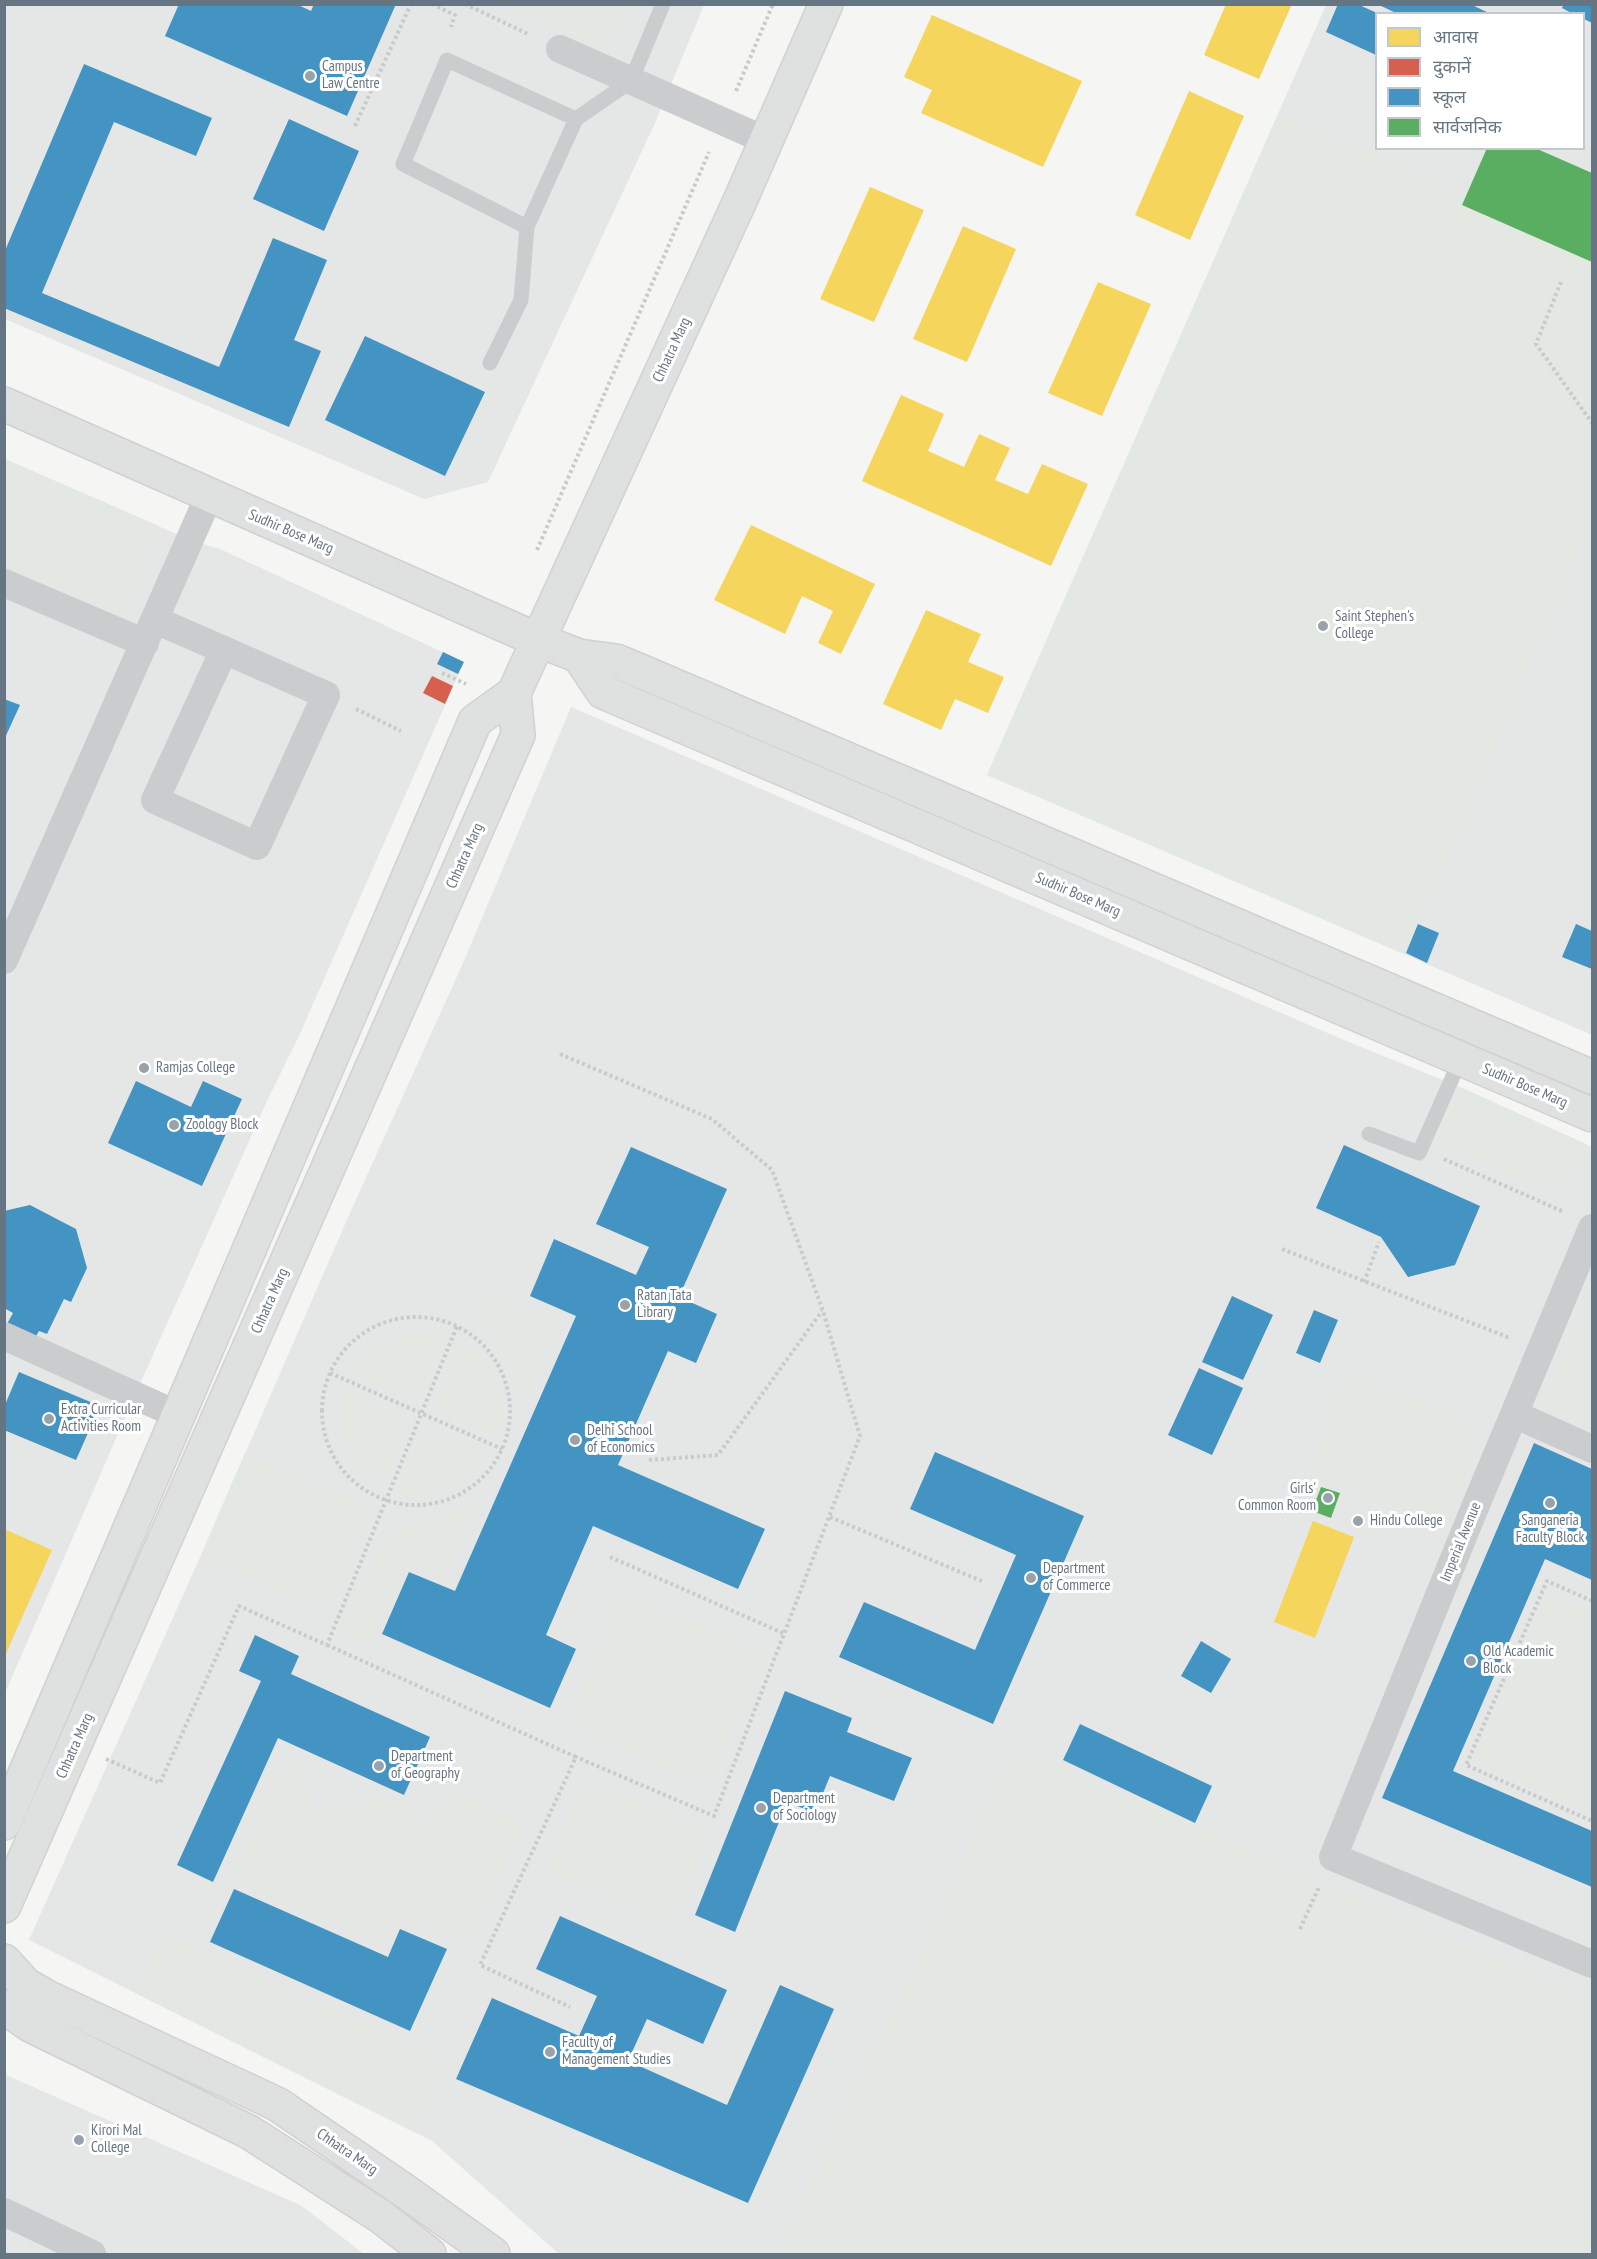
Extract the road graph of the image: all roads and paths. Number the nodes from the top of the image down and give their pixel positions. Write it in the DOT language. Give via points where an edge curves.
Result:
graph roads {
  1 [pos="411,4"];
  2 [pos="432,4"];
  3 [pos="465,4"];
  4 [pos="663,4"];
  5 [pos="773,4"];
  6 [pos="826,4"];
  7 [pos="507,24"];
  8 [pos="451,27"];
  9 [pos="560,49"];
  10 [pos="631,81"];
  11 [pos="576,119"];
  12 [pos="722,122"];
  13 [pos="355,126"];
  14 [pos="767,141"];
  15 [pos="527,227"];
  16 [pos="1561,282"];
  17 [pos="490,363"];
  18 [pos="4,404"];
  19 [pos="1593,423"];
  20 [pos="209,496"];
  21 [pos="532,560"];
  22 [pos="4,583"];
  23 [pos="150,631"];
  24 [pos="538,640"];
  25 [pos="224,650"];
  26 [pos="579,656"];
  27 [pos="442,673"];
  28 [pos="469,685"];
  29 [pos="513,693"];
  30 [pos="326,695"];
  31 [pos="401,731"];
  32 [pos="4,960"];
  33 [pos="560,1054"];
  34 [pos="1461,1058"];
  35 [pos="1593,1077"];
  36 [pos="1593,1115"];
  37 [pos="1369,1134"];
  38 [pos="1444,1159"];
  39 [pos="1582,1222"];
  40 [pos="1379,1242"];
  41 [pos="1282,1249"];
  42 [pos="1364,1282"];
  43 [pos="823,1311"];
  44 [pos="457,1326"];
  45 [pos="4,1336"];
  46 [pos="1541,1350"];
  47 [pos="330,1373"];
  48 [pos="422,1413"];
  49 [pos="1514,1414"];
  50 [pos="178,1415"];
  51 [pos="502,1449"];
  52 [pos="1593,1449"];
  53 [pos="649,1460"];
  54 [pos="388,1500"];
  55 [pos="830,1517"];
  56 [pos="610,1557"];
  57 [pos="984,1582"];
  58 [pos="1593,1601"];
  59 [pos="785,1634"];
  60 [pos="327,1645"];
  61 [pos="75,1746"];
  62 [pos="576,1757"];
  63 [pos="1593,1821"];
  64 [pos="4,1823"];
  65 [pos="1333,1857"];
  66 [pos="4,1906"];
  67 [pos="1300,1929"];
  68 [pos="4,1961"];
  69 [pos="1593,1964"];
  70 [pos="4,2007"];
  71 [pos="570,2007"];
  72 [pos="4,2212"];
  73 [pos="92,2254"];
  74 [pos="429,2254"];
  75 [pos="493,2254"];
  1 -- 13 [label="path"];
  2 -- 8 [label="path" via="455,15"];
  3 -- 7 [label="path"];
  4 -- 10 [label="lane"];
  5 -- 12 [label="path"];
  6 -- 14 [label="street, Chhatra Marg"];
  9 -- 10 [label="street"];
  10 -- 11 [label="lane"];
  10 -- 12 [label="street"];
  11 -- 15 [label="lane"];
  11 -- 15 [label="lane" via="447,60 403,165"];
  12 -- 14 [label="street"];
  12 -- 21 [label="path"];
  14 -- 24 [label="street, Chhatra Marg"];
  15 -- 17 [label="lane" via="521,300"];
  16 -- 19 [label="path" via="1536,344"];
  18 -- 20 [label="street, Sudhir Bose Marg"];
  20 -- 23 [label="street"];
  20 -- 24 [label="street, Sudhir Bose Marg"];
  22 -- 23 [label="street"];
  23 -- 25 [label="street"];
  23 -- 32 [label="street"];
  24 -- 26 [label="street, Sudhir Bose Marg"];
  24 -- 29 [label="street, Chhatra Marg"];
  25 -- 30 [label="street"];
  25 -- 30 [label="street" via="155,801 247,842 257,846"];
  26 -- 34 [label="street, Sudhir Bose Marg" via="603,692"];
  26 -- 35 [label="street, Sudhir Bose Marg" via="616,661 645,673"];
  27 -- 28 [label="path"];
  29 -- 50 [label="street, Chhatra Marg" via="475,721"];
  29 -- 61 [label="street, Chhatra Marg" via="519,735"];
  30 -- 31 [label="path"];
  33 -- 43 [label="path" via="712,1119 772,1170"];
  34 -- 36 [label="street, Sudhir Bose Marg"];
  34 -- 37 [label="lane" via="1419,1153"];
  38 -- 39 [label="path"];
  39 -- 46 [label="street, Imperial Avenue"];
  40 -- 42 [label="path"];
  41 -- 42 [label="path"];
  42 -- 46 [label="path"];
  43 -- 53 [label="path" via="718,1455"];
  43 -- 55 [label="path" via="860,1436"];
  44 -- 47 [label="path" via="413,1317 379,1324 351,1343"];
  44 -- 48 [label="path"];
  44 -- 51 [label="path" via="485,1346 504,1374 511,1408"];
  45 -- 50 [label="street"];
  46 -- 49 [label="street, Imperial Avenue"];
  47 -- 48 [label="path"];
  47 -- 54 [label="path" via="322,1403 329,1448 348,1476"];
  48 -- 51 [label="path"];
  48 -- 54 [label="path"];
  49 -- 52 [label="street"];
  49 -- 65 [label="street, Imperial Avenue"];
  50 -- 64 [label="street, Chhatra Marg"];
  51 -- 54 [label="path" via="482,1479 453,1498 420,1505"];
  54 -- 60 [label="path"];
  55 -- 57 [label="path"];
  55 -- 59 [label="path"];
  56 -- 59 [label="path"];
  58 -- 63 [label="path" via="1547,1581 1466,1765"];
  59 -- 62 [label="path" via="714,1816"];
  60 -- 61 [label="path" via="239,1606 160,1783"];
  60 -- 62 [label="path"];
  61 -- 66 [label="street, Chhatra Marg"];
  62 -- 71 [label="path" via="480,1965"];
  65 -- 67 [label="path"];
  65 -- 69 [label="street"];
  68 -- 75 [label="street, Chhatra Marg" via="26,1985 46,1997 277,2104"];
  70 -- 74 [label="street" via="30,2025 249,2132 380,2216"];
  72 -- 73 [label="street"];
}
